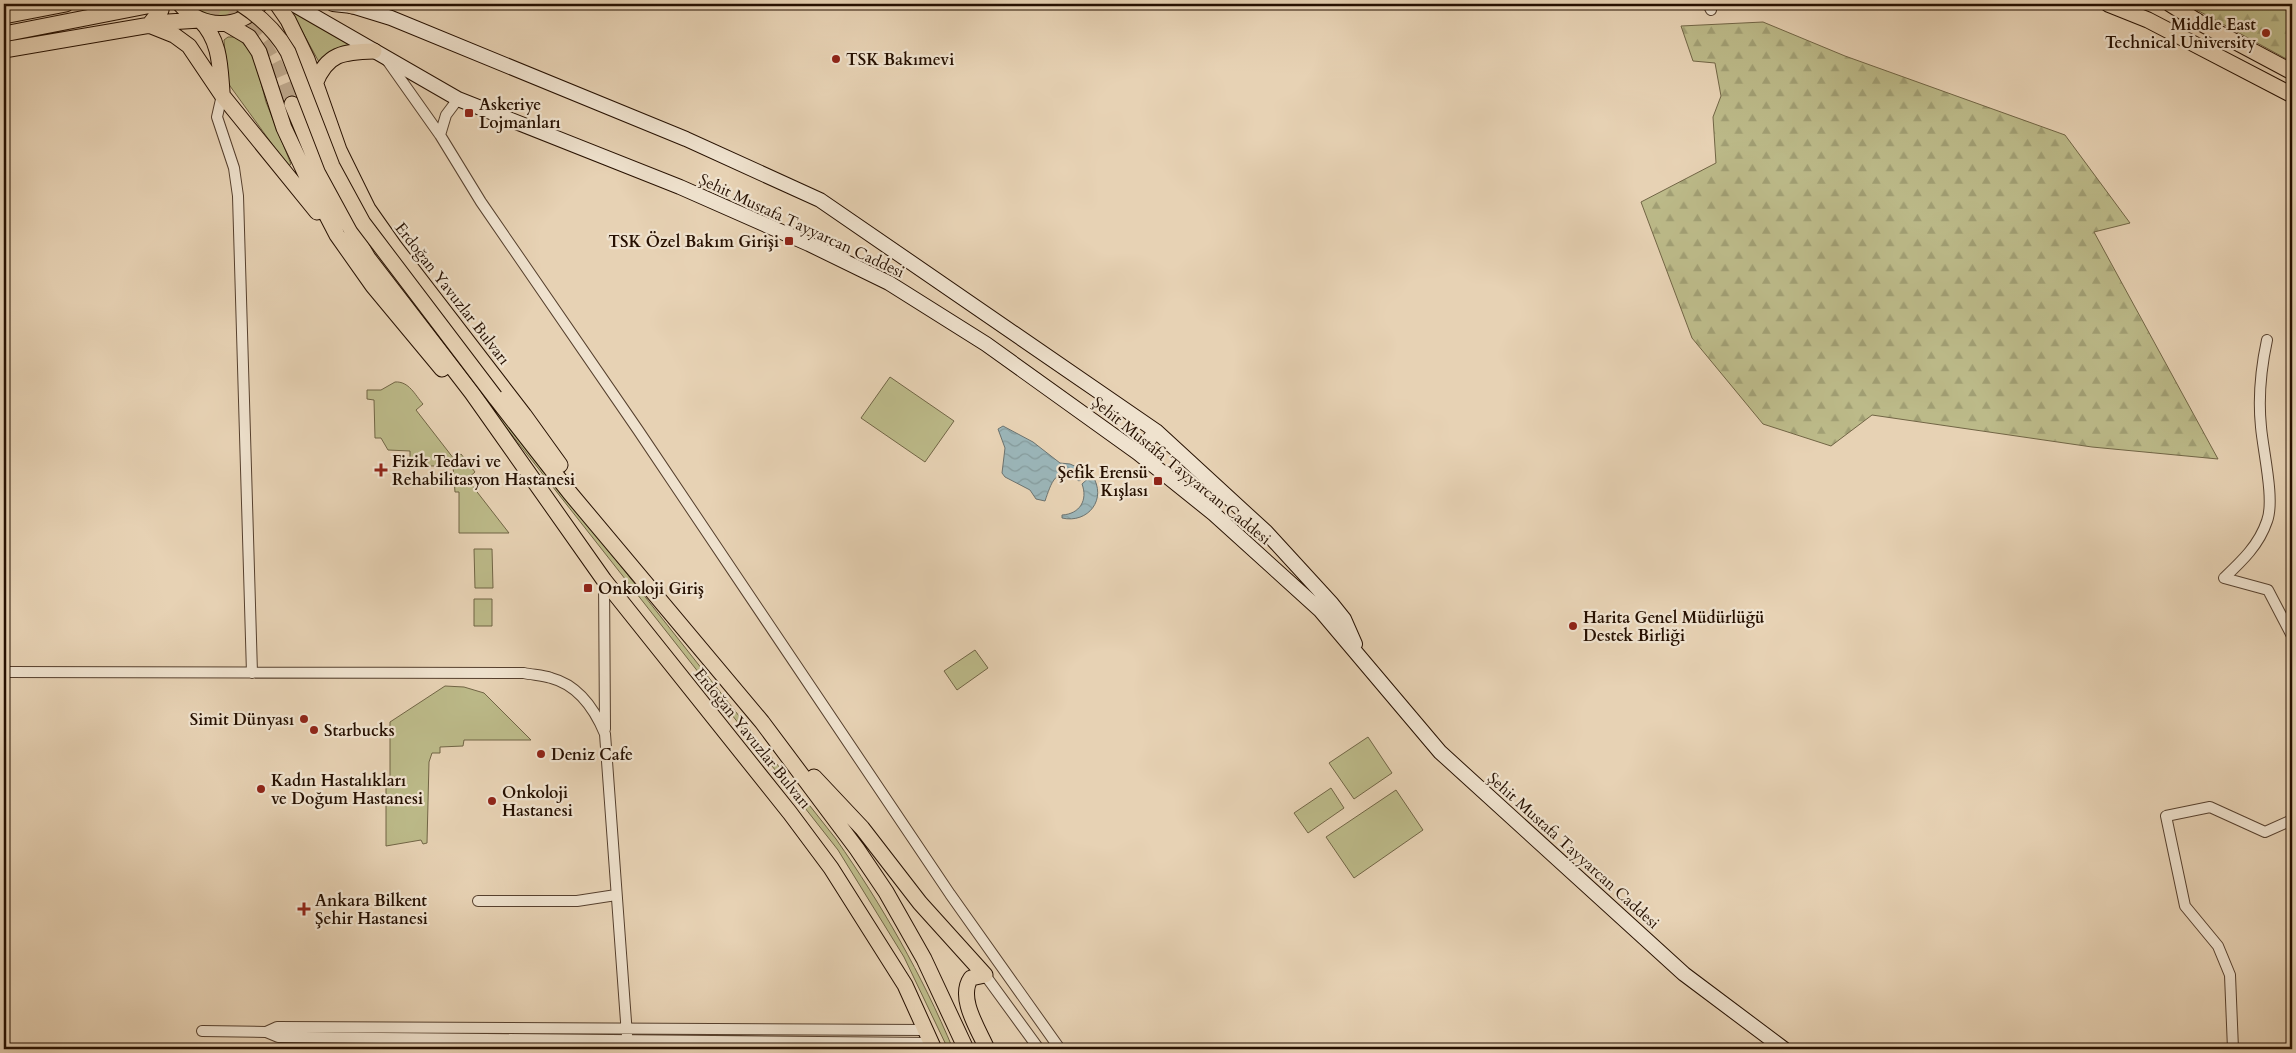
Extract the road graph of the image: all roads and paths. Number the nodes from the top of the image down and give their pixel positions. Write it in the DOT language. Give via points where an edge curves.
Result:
graph roads {
  1 [pos="66,4"];
  2 [pos="162,4"];
  3 [pos="180,4"];
  4 [pos="241,4"];
  5 [pos="260,4"];
  6 [pos="277,4"];
  7 [pos="293,4"];
  8 [pos="333,4"];
  9 [pos="2108,4"];
  10 [pos="2170,4"];
  11 [pos="350,5"];
  12 [pos="146,6"];
  13 [pos="4,16"];
  14 [pos="200,20"];
  15 [pos="227,24"];
  16 [pos="149,25"];
  17 [pos="294,32"];
  18 [pos="4,34"];
  19 [pos="4,50"];
  20 [pos="259,52"];
  21 [pos="380,55"];
  22 [pos="2292,72"];
  23 [pos="316,84"];
  24 [pos="2292,95"];
  25 [pos="222,96"];
  26 [pos="458,99"];
  27 [pos="292,104"];
  28 [pos="440,135"];
  29 [pos="337,235"];
  30 [pos="2267,340"];
  31 [pos="1156,431"];
  32 [pos="1138,453"];
  33 [pos="521,464"];
  34 [pos="622,555"];
  35 [pos="604,580"];
  36 [pos="2292,636"];
  37 [pos="1359,655"];
  38 [pos="4,672"];
  39 [pos="252,673"];
  40 [pos="762,722"];
  41 [pos="605,734"];
  42 [pos="2292,820"];
  43 [pos="616,895"];
  44 [pos="478,901"];
  45 [pos="985,975"];
  46 [pos="627,1030"];
  47 [pos="202,1032"];
  48 [pos="266,1032"];
  49 [pos="931,1041"];
  50 [pos="628,1046"];
  51 [pos="966,1049"];
  52 [pos="987,1049"];
  53 [pos="1039,1049"];
  54 [pos="1060,1049"];
  55 [pos="1784,1049"];
  56 [pos="2233,1049"];
  1 -- 13 [label="main road"];
  2 -- 16 [label="main road"];
  3 -- 14 [label="main road"];
  4 -- 34 [label="main road, Erdoğan Yavuzlar Bulvarı, bridge" via="269,26 288,52 332,166 363,224 495,397"];
  5 -- 15 [label="main road" via="243,18"];
  6 -- 17 [label="main road, Erdoğan Yavuzlar Bulvarı"];
  7 -- 21 [label="main road, Şehit Mustafa Tayyarcan Caddesi"];
  8 -- 11 [label="main road, Şehit Mustafa Tayyarcan Caddesi"];
  9 -- 24 [label="main road" via="2148,20"];
  10 -- 22 [label="main road"];
  11 -- 31 [label="main road, Şehit Mustafa Tayyarcan Caddesi" via="391,18 802,190"];
  12 -- 18 [label="main road"];
  14 -- 15 [label="main road"];
  14 -- 16 [label="main road"];
  14 -- 25 [label="main road" via="216,45"];
  15 -- 20 [label="main road, Erdoğan Yavuzlar Bulvarı" via="249,37"];
  16 -- 19 [label="main road"];
  16 -- 25 [label="main road" via="174,35 189,46"];
  17 -- 20 [label="main road" via="271,32"];
  17 -- 23 [label="main road, Erdoğan Yavuzlar Bulvarı"];
  20 -- 29 [label="main road, Erdoğan Yavuzlar Bulvarı" via="284,128"];
  21 -- 23 [label="main road" via="348,53 332,58 322,69"];
  21 -- 26 [label="main road, Şehit Mustafa Tayyarcan Caddesi"];
  21 -- 28 [label="street"];
  23 -- 34 [label="main road, Erdoğan Yavuzlar Bulvarı" via="346,166 378,224 524,414"];
  25 -- 29 [label="main road"];
  25 -- 39 [label="street" via="218,117 234,168 238,196"];
  26 -- 28 [label="street" via="446,115"];
  26 -- 32 [label="main road, Şehit Mustafa Tayyarcan Caddesi" via="763,222 889,283 986,344"];
  27 -- 33 [label="main road, Erdoğan Yavuzlar Bulvarı" via="323,178 353,235"];
  28 -- 54 [label="street" via="481,202 950,894"];
  29 -- 33 [label="main road, Erdoğan Yavuzlar Bulvarı" via="372,286"];
  30 -- 36 [label="street" via="2261,368 2260,425 2269,493 2268,519 2260,538 2224,578 2268,590"];
  31 -- 32 [label="main road"];
  31 -- 37 [label="main road, Şehit Mustafa Tayyarcan Caddesi" via="1259,525 1332,604 1344,619"];
  32 -- 37 [label="main road, Şehit Mustafa Tayyarcan Caddesi" via="1276,569 1320,610"];
  33 -- 35 [label="main road, Erdoğan Yavuzlar Bulvarı"];
  34 -- 40 [label="main road, Erdoğan Yavuzlar Bulvarı"];
  35 -- 41 [label="street"];
  35 -- 49 [label="main road, Erdoğan Yavuzlar Bulvarı" via="831,868 905,985"];
  37 -- 55 [label="main road, Şehit Mustafa Tayyarcan Caddesi" via="1440,752 1684,974"];
  38 -- 39 [label="street"];
  39 -- 41 [label="street" via="524,673 553,678 576,691 596,713"];
  40 -- 45 [label="main road" via="862,828 920,903"];
  40 -- 51 [label="main road, Erdoğan Yavuzlar Bulvarı" via="886,892 937,984"];
  41 -- 43 [label="street"];
  42 -- 56 [label="street" via="2265,832 2210,807 2166,816 2185,906 2218,946 2230,975"];
  43 -- 44 [label="street" via="576,901"];
  43 -- 46 [label="street"];
  45 -- 52 [label="main road" via="971,978 966,991"];
  45 -- 53 [label="street"];
  46 -- 48 [label="street" via="277,1027"];
  46 -- 49 [label="street"];
  46 -- 50 [label="street"];
  47 -- 48 [label="street"];
  48 -- 50 [label="street" via="278,1037"];
  49 -- 50 [label="street"];
}
